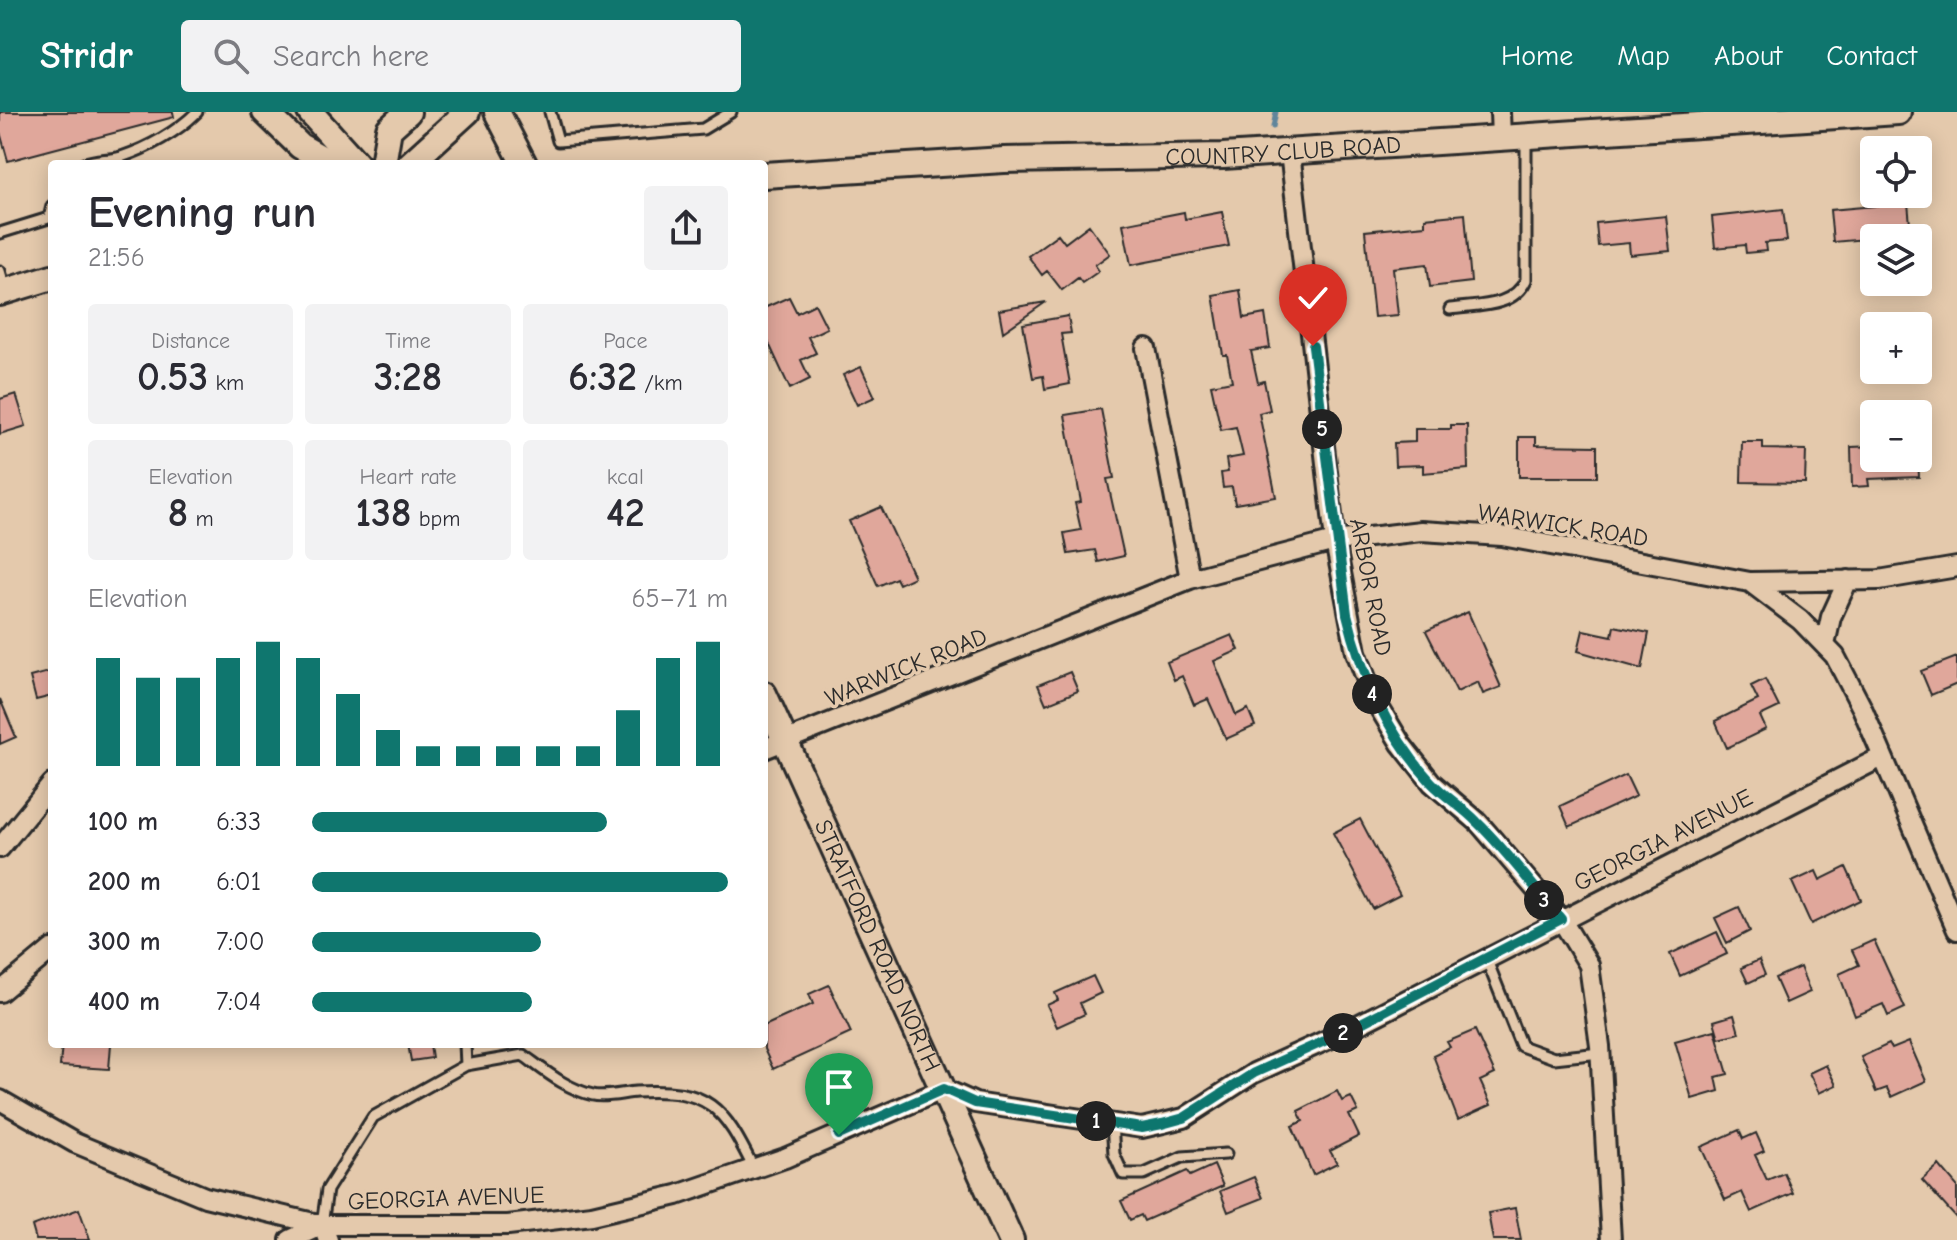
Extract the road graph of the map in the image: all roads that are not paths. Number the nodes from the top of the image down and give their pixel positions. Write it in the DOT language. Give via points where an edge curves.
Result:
graph roads {
  1 [pos="197,112"];
  2 [pos="265,112"];
  3 [pos="310,112"];
  4 [pos="408,112"];
  5 [pos="467,112"];
  6 [pos="497,112"];
  7 [pos="550,112"];
  8 [pos="731,112"];
  9 [pos="1500,112"];
  10 [pos="1898,112"];
  11 [pos="1514,137"];
  12 [pos="1290,152"];
  13 [pos="121,160"];
  14 [pos="325,160"];
  15 [pos="353,160"];
  16 [pos="384,160"];
  17 [pos="414,160"];
  18 [pos="522,160"];
  19 [pos="768,175"];
  20 [pos="48,218"];
  21 [pos="0,233"];
  22 [pos="48,278"];
  23 [pos="2,285"];
  24 [pos="1450,309"];
  25 [pos="1146,348"];
  26 [pos="1335,541"];
  27 [pos="1957,567"];
  28 [pos="1190,579"];
  29 [pos="1848,580"];
  30 [pos="1750,582"];
  31 [pos="1825,645"];
  32 [pos="768,713"];
  33 [pos="775,745"];
  34 [pos="1882,757"];
  35 [pos="48,789"];
  36 [pos="0,848"];
  37 [pos="1561,919"];
  38 [pos="1957,930"];
  39 [pos="48,952"];
  40 [pos="1486,958"];
  41 [pos="0,992"];
  42 [pos="465,1048"];
  43 [pos="520,1048"];
  44 [pos="1600,1053"];
  45 [pos="523,1055"];
  46 [pos="466,1065"];
  47 [pos="944,1089"];
  48 [pos="0,1100"];
  49 [pos="1112,1123"];
  50 [pos="1226,1154"];
  51 [pos="754,1169"];
  52 [pos="325,1233"];
  53 [pos="290,1240"];
  54 [pos="1011,1240"];
  55 [pos="1611,1240"];
  1 -- 13 [label="lane"];
  2 -- 14 [label="main road" via="300,146"];
  3 -- 15 [label="main road"];
  4 -- 16 [label="main road" via="389,129"];
  5 -- 17 [label="main road"];
  6 -- 18 [label="main road"];
  7 -- 8 [label="lane" via="558,141 703,129"];
  9 -- 11 [label="street"];
  10 -- 11 [label="main road, COUNTRY CLUB ROAD"];
  11 -- 12 [label="main road, COUNTRY CLUB ROAD"];
  11 -- 24 [label="lane" via="1526,280 1508,301"];
  12 -- 19 [label="main road, COUNTRY CLUB ROAD" via="1004,160"];
  12 -- 26 [label="street, ARBOR ROAD"];
  20 -- 21 [label="lane"];
  22 -- 23 [label="main road"];
  25 -- 28 [label="street"];
  26 -- 28 [label="street, WARWICK ROAD"];
  26 -- 30 [label="street, WARWICK ROAD" via="1421,531 1502,536"];
  26 -- 37 [label="street, ARBOR ROAD" via="1356,652 1374,699 1432,783 1478,822"];
  27 -- 29 [label="street, WARWICK ROAD"];
  28 -- 33 [label="street, WARWICK ROAD"];
  29 -- 30 [label="street, WARWICK ROAD"];
  29 -- 31 [label="street"];
  30 -- 31 [label="street"];
  31 -- 34 [label="street" via="1862,708"];
  32 -- 33 [label="main road, STRATFORD ROAD NORTH"];
  33 -- 47 [label="main road, STRATFORD ROAD NORTH"];
  34 -- 37 [label="street, GEORGIA AVENUE"];
  34 -- 38 [label="street"];
  35 -- 36 [label="street"];
  37 -- 40 [label="street, GEORGIA AVENUE"];
  37 -- 44 [label="street, ARBOR ROAD" via="1589,965"];
  39 -- 41 [label="street"];
  40 -- 44 [label="lane" via="1521,1046 1554,1058"];
  40 -- 49 [label="street, GEORGIA AVENUE" via="1254,1073 1184,1118 1142,1128"];
  42 -- 46 [label="lane"];
  43 -- 45 [label="lane"];
  44 -- 55 [label="street, ARBOR ROAD"];
  45 -- 46 [label="lane"];
  45 -- 51 [label="lane" via="568,1086 595,1096 674,1090 702,1099 734,1129"];
  46 -- 52 [label="lane" via="373,1117 327,1190"];
  47 -- 49 [label="street, GEORGIA AVENUE" via="975,1103"];
  47 -- 51 [label="street, GEORGIA AVENUE"];
  47 -- 54 [label="main road, STRATFORD ROAD NORTH"];
  48 -- 52 [label="street" via="75,1143 205,1197"];
  49 -- 50 [label="lane" via="1114,1154 1123,1174 1144,1174 1182,1157"];
  51 -- 52 [label="street, GEORGIA AVENUE" via="592,1215 508,1225"];
  52 -- 53 [label="street, GEORGIA AVENUE"];
}
